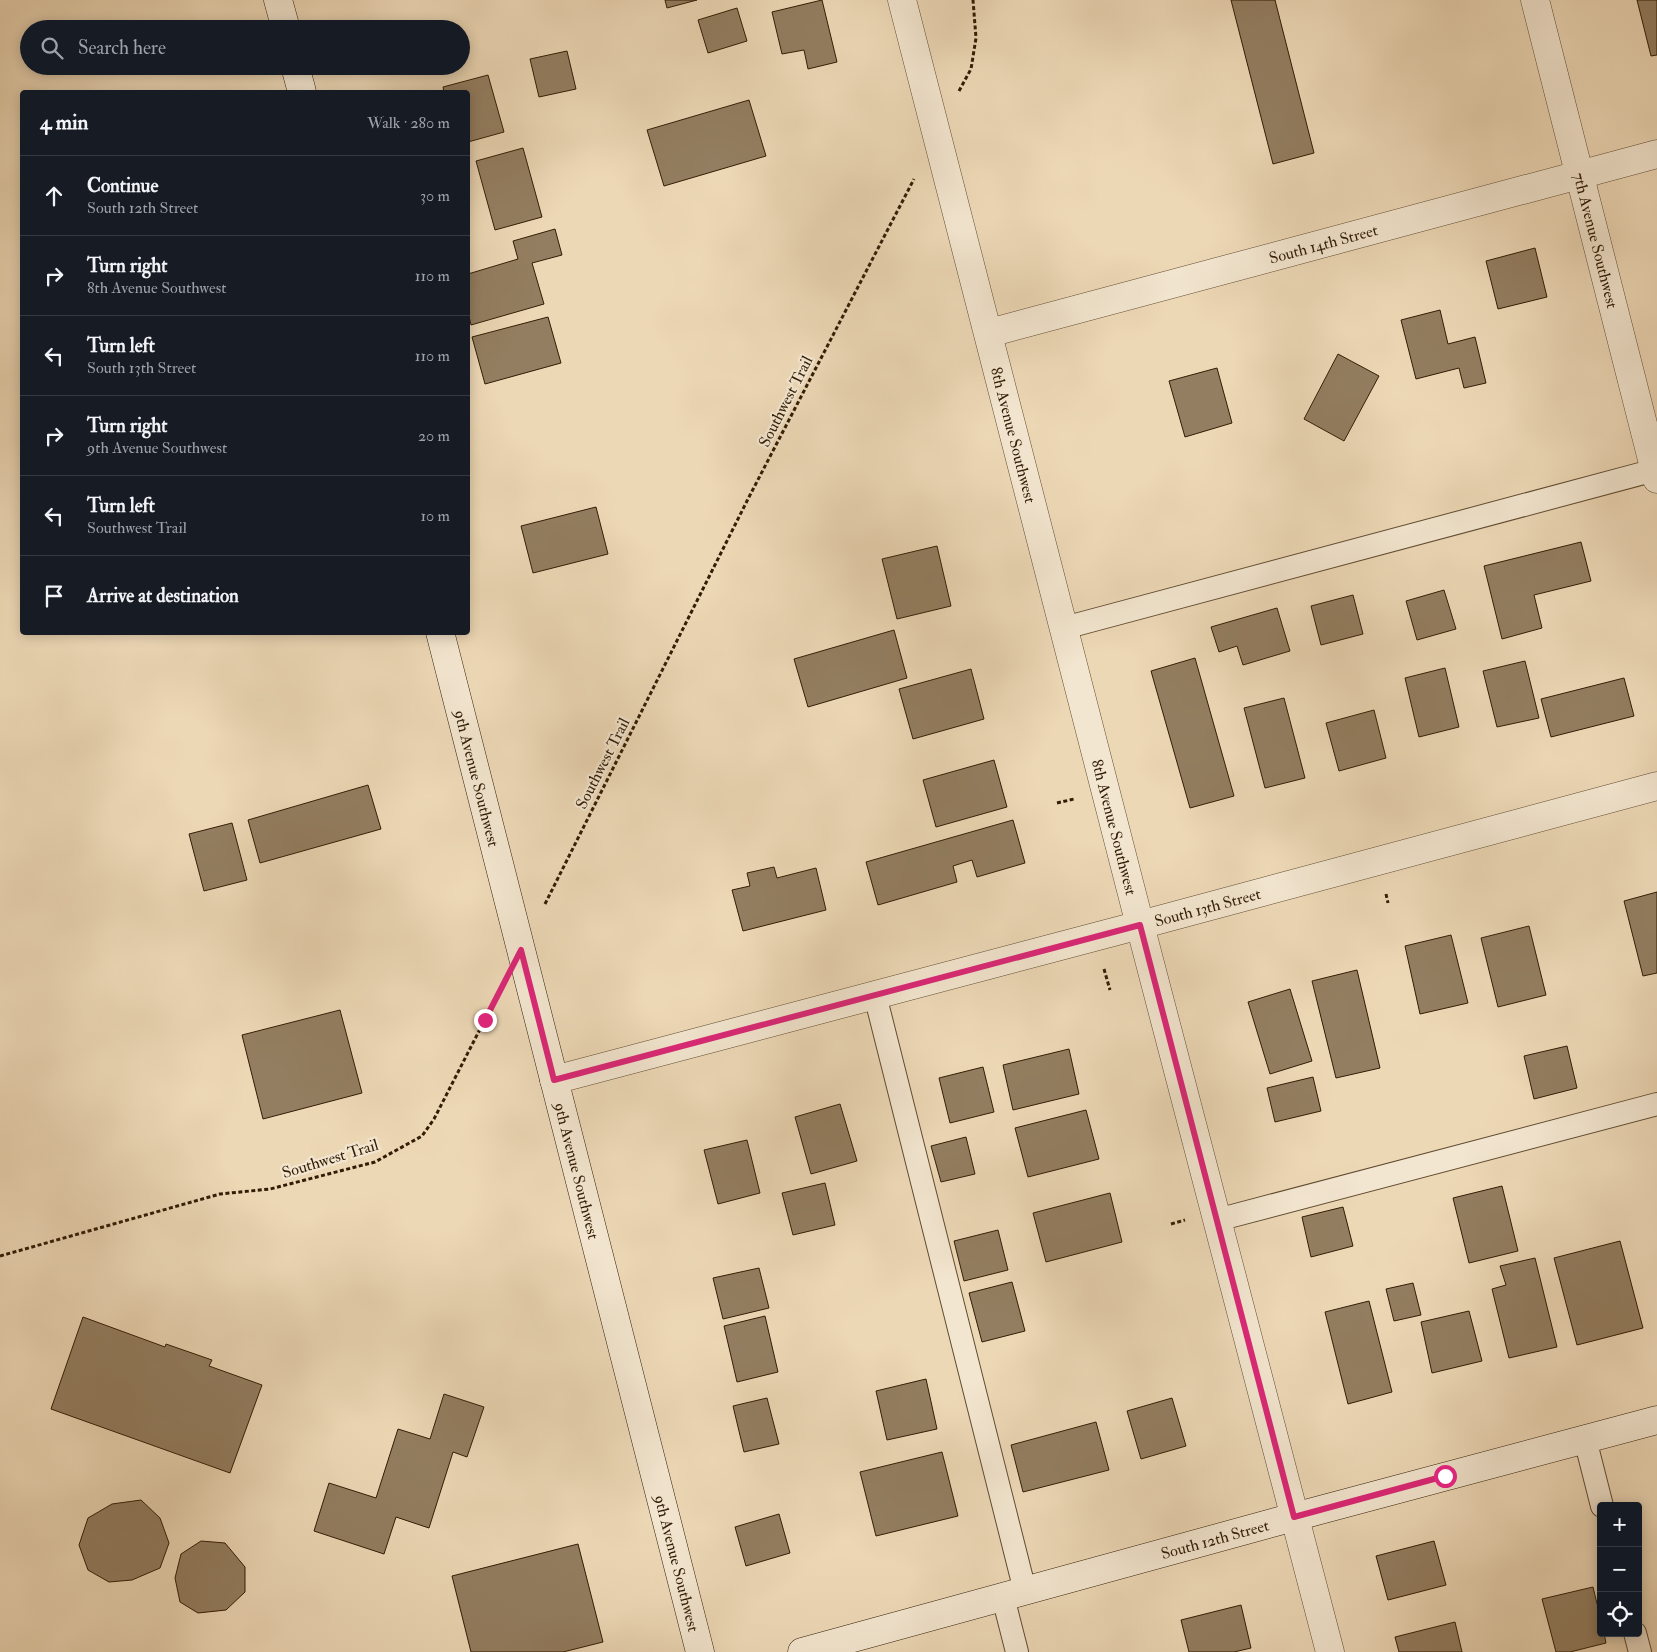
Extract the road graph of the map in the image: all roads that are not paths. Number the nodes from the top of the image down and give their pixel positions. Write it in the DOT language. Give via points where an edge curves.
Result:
graph roads {
  1 [pos="278,0"];
  2 [pos="902,0"];
  3 [pos="1535,0"];
  4 [pos="284,20"];
  5 [pos="297,75"];
  6 [pos="301,90"];
  7 [pos="1657,154"];
  8 [pos="1580,174"];
  9 [pos="989,333"];
  10 [pos="1656,474"];
  11 [pos="1064,628"];
  12 [pos="441,635"];
  13 [pos="1657,786"];
  14 [pos="1140,925"];
  15 [pos="875,995"];
  16 [pos="554,1080"];
  17 [pos="1657,1104"];
  18 [pos="1217,1220"];
  19 [pos="1657,1420"];
  20 [pos="1585,1439"];
  21 [pos="1601,1502"];
  22 [pos="1294,1517"];
  23 [pos="1014,1594"];
  24 [pos="1636,1637"];
  25 [pos="700,1652"];
  26 [pos="802,1652"];
  27 [pos="1017,1652"];
  28 [pos="1330,1652"];
  29 [pos="1640,1652"];
  1 -- 4 [label="street"];
  2 -- 9 [label="street, 8th Avenue Southwest"];
  3 -- 8 [label="street, 7th Avenue Southwest"];
  5 -- 6 [label="street"];
  7 -- 8 [label="street, South 14th Street"];
  8 -- 9 [label="street, South 14th Street"];
  8 -- 10 [label="street, 7th Avenue Southwest"];
  9 -- 11 [label="street, 8th Avenue Southwest"];
  10 -- 11 [label="lane"];
  11 -- 14 [label="street, 8th Avenue Southwest"];
  12 -- 16 [label="street, 9th Avenue Southwest"];
  13 -- 14 [label="street, South 13th Street"];
  14 -- 15 [label="street, South 13th Street"];
  14 -- 18 [label="street, 8th Avenue Southwest"];
  15 -- 16 [label="street, South 13th Street"];
  15 -- 23 [label="lane"];
  16 -- 25 [label="street, 9th Avenue Southwest"];
  17 -- 18 [label="lane"];
  18 -- 22 [label="street, 8th Avenue Southwest"];
  19 -- 20 [label="street, South 12th Street"];
  20 -- 21 [label="lane"];
  20 -- 22 [label="street, South 12th Street"];
  22 -- 23 [label="street, South 12th Street"];
  22 -- 28 [label="street, 8th Avenue Southwest"];
  23 -- 26 [label="street, South 12th Street"];
  23 -- 27 [label="lane"];
  24 -- 29 [label="lane"];
}
